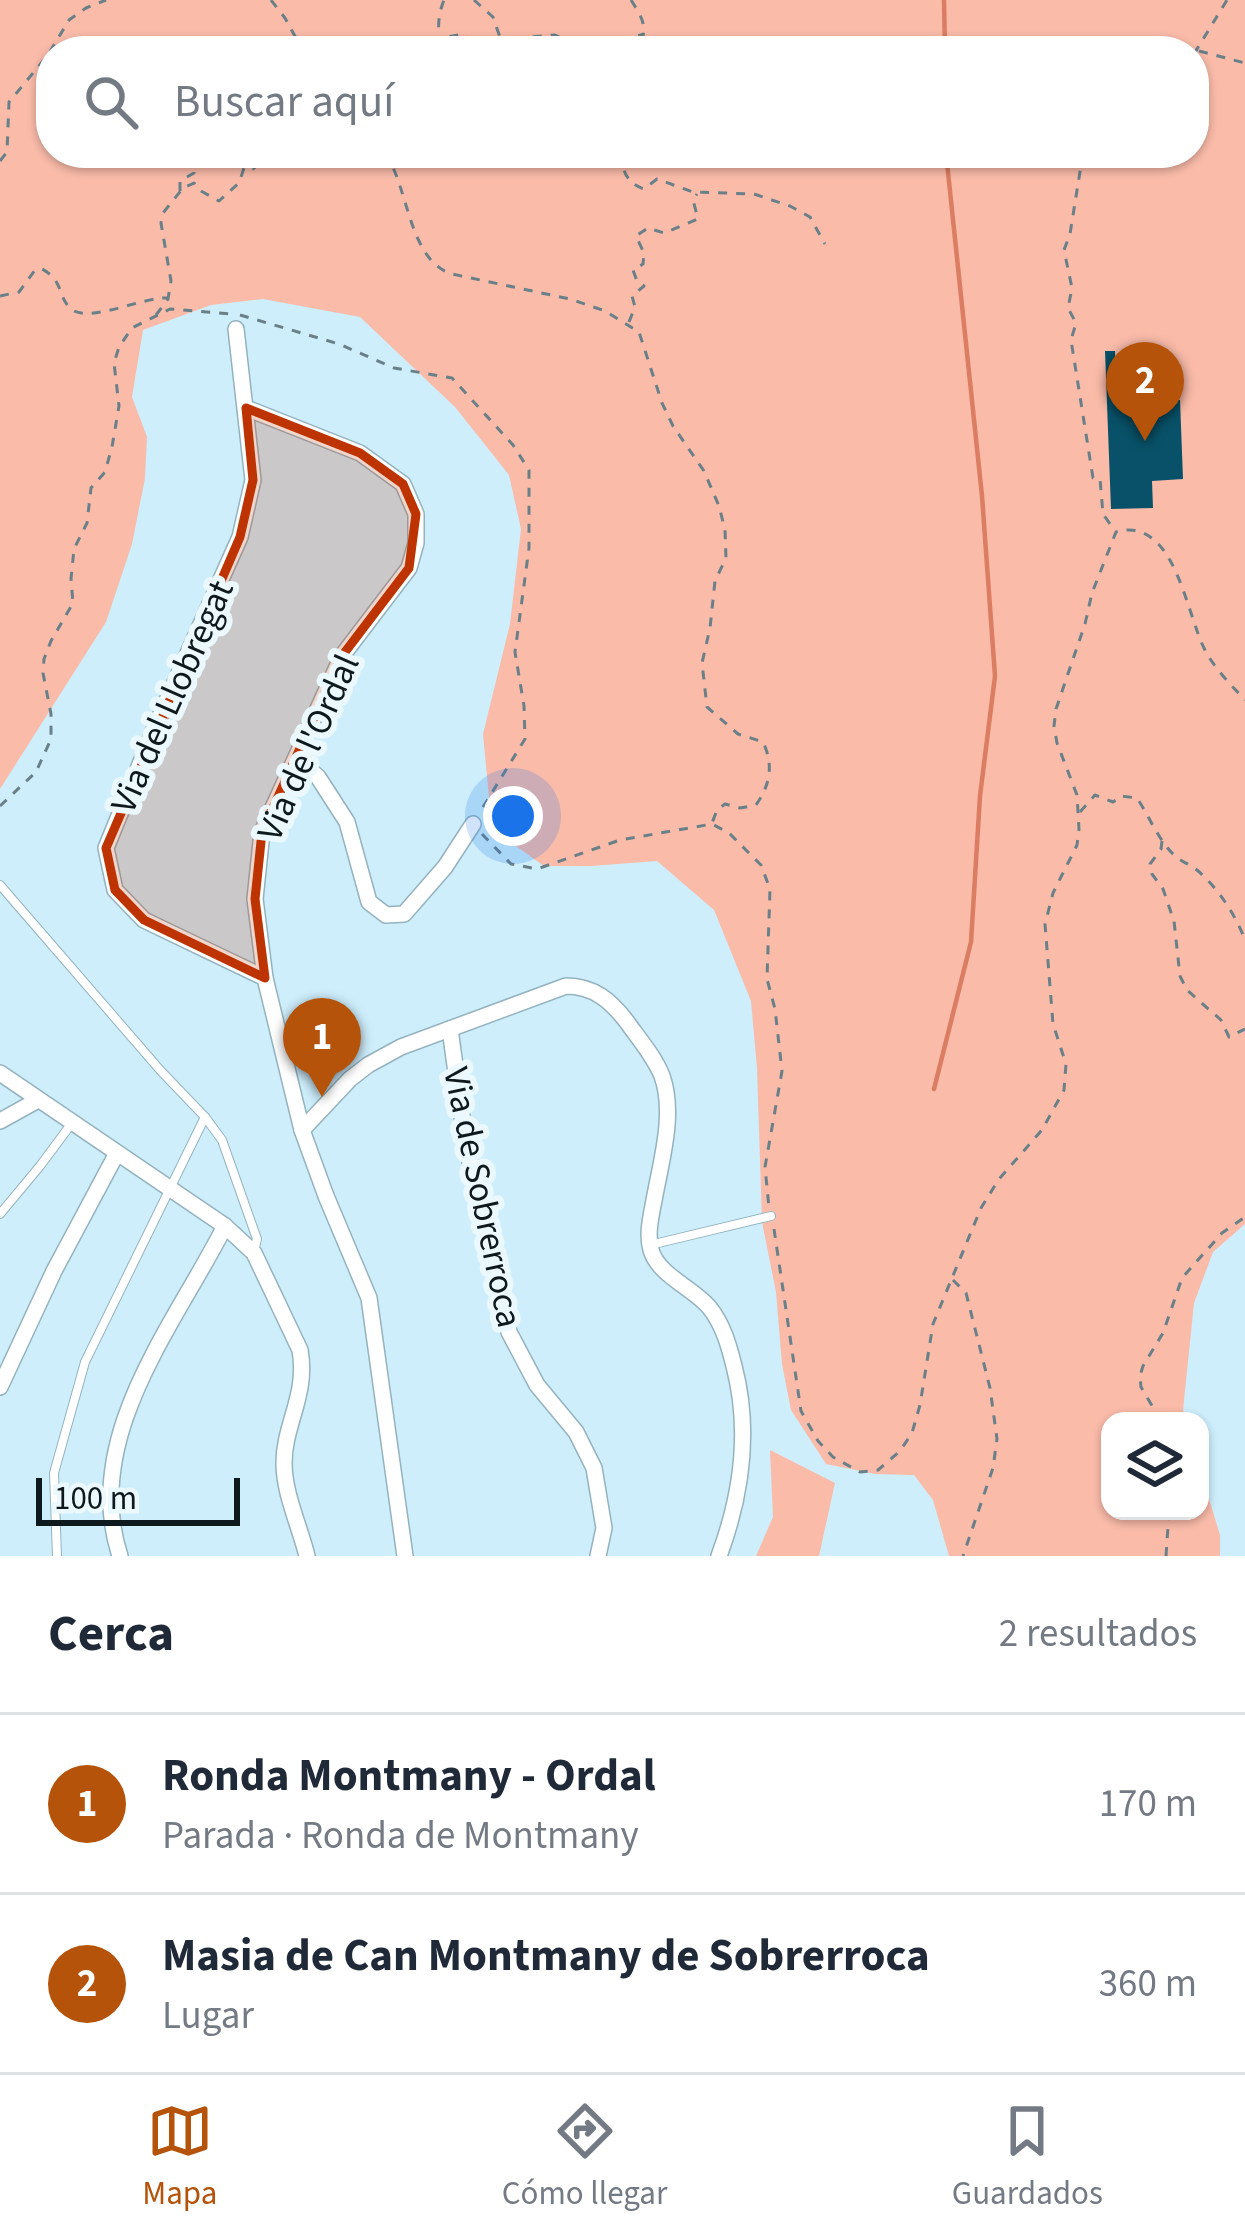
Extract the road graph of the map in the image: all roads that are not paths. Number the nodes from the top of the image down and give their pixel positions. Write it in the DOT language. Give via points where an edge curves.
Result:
graph roads {
  1 [pos="233,321"];
  2 [pos="246,408"];
  3 [pos="297,759"];
  4 [pos="472,824"];
  5 [pos="0,885"];
  6 [pos="265,978"];
  7 [pos="450,1029"];
  8 [pos="0,1073"];
  9 [pos="38,1100"];
  10 [pos="205,1117"];
  11 [pos="0,1121"];
  12 [pos="72,1123"];
  13 [pos="302,1130"];
  14 [pos="116,1153"];
  15 [pos="171,1190"];
  16 [pos="0,1214"];
  17 [pos="771,1216"];
  18 [pos="225,1226"];
  19 [pos="649,1245"];
  20 [pos="254,1253"];
  21 [pos="0,1387"];
  22 [pos="57,1556"];
  23 [pos="120,1556"];
  24 [pos="308,1556"];
  25 [pos="405,1556"];
  26 [pos="598,1556"];
  27 [pos="719,1556"];
  1 -- 2 [label="street, Via del Llobregat"];
  2 -- 3 [label="street, Via de l'Ordal" via="360,452 403,484 416,514 409,568 342,656"];
  2 -- 6 [label="street, Via del Llobregat" via="253,480 240,537 106,848 115,890 144,920"];
  3 -- 4 [label="street" via="347,822 369,902 386,915 404,914"];
  3 -- 6 [label="street, Via de l'Ordal" via="262,832 255,899"];
  5 -- 10 [label="lane"];
  6 -- 13 [label="street, Via de l'Ordal"];
  7 -- 13 [label="street" via="368,1065"];
  7 -- 19 [label="street" via="566,986 586,988 615,1007 666,1091"];
  7 -- 26 [label="street, Via de Sobrerroca" via="509,1332 594,1468 604,1528"];
  8 -- 9 [label="street"];
  9 -- 11 [label="street"];
  9 -- 12 [label="street"];
  10 -- 15 [label="lane"];
  10 -- 20 [label="lane" via="222,1140 257,1239"];
  12 -- 14 [label="street"];
  12 -- 16 [label="lane"];
  13 -- 25 [label="street, Via de l'Ordal" via="369,1298"];
  14 -- 15 [label="street"];
  14 -- 21 [label="street"];
  15 -- 18 [label="street"];
  15 -- 22 [label="lane" via="85,1361 54,1473"];
  17 -- 19 [label="lane"];
  18 -- 20 [label="street"];
  18 -- 23 [label="street" via="129,1410 111,1469"];
  19 -- 27 [label="street" via="716,1317 738,1380 741,1478"];
  20 -- 24 [label="street" via="303,1366 284,1465"];
}
